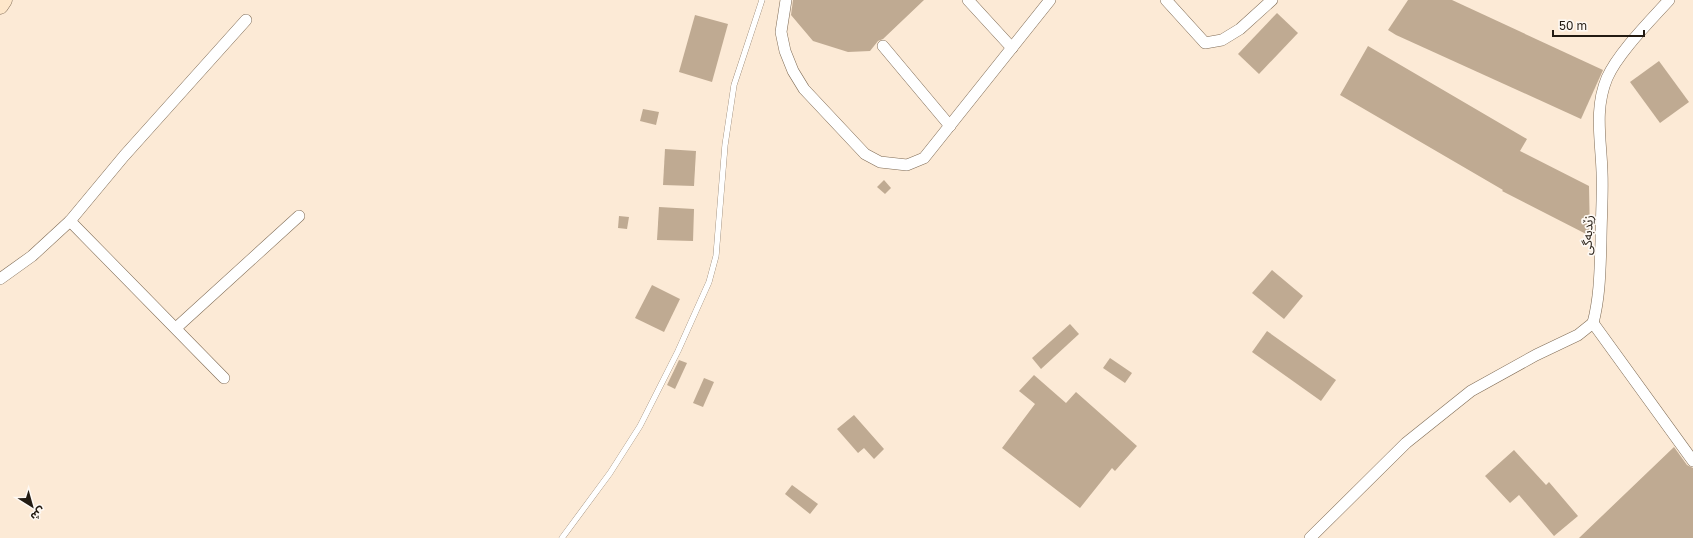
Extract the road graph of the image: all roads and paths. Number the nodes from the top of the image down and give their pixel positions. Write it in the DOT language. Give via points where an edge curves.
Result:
graph roads {
  1 [pos="4,0"];
  2 [pos="762,0"];
  3 [pos="786,0"];
  4 [pos="968,0"];
  5 [pos="1050,0"];
  6 [pos="1166,0"];
  7 [pos="1272,0"];
  8 [pos="1669,0"];
  9 [pos="0,6"];
  10 [pos="246,20"];
  11 [pos="884,46"];
  12 [pos="1012,48"];
  13 [pos="950,126"];
  14 [pos="299,216"];
  15 [pos="70,221"];
  16 [pos="0,280"];
  17 [pos="1593,323"];
  18 [pos="176,328"];
  19 [pos="224,378"];
  20 [pos="1693,461"];
  21 [pos="562,538"];
  22 [pos="1310,538"];
  1 -- 9 [label="street"];
  2 -- 21 [label="lane" via="734,85 725,145 716,256 708,282 681,344 640,426 610,473"];
  3 -- 13 [label="street" via="782,32 792,71 804,89 865,154 880,162 906,165 924,158"];
  4 -- 12 [label="street"];
  5 -- 12 [label="street"];
  6 -- 7 [label="street" via="1205,43 1222,40 1240,29"];
  8 -- 17 [label="street, زێدبەگی" via="1613,66 1600,100 1602,184 1599,294"];
  10 -- 15 [label="street" via="124,156"];
  11 -- 13 [label="street"];
  12 -- 13 [label="street"];
  14 -- 18 [label="street"];
  15 -- 16 [label="street" via="32,256"];
  15 -- 18 [label="street"];
  17 -- 20 [label="street"];
  17 -- 22 [label="street" via="1578,335 1471,391 1406,443"];
  18 -- 19 [label="street"];
}
